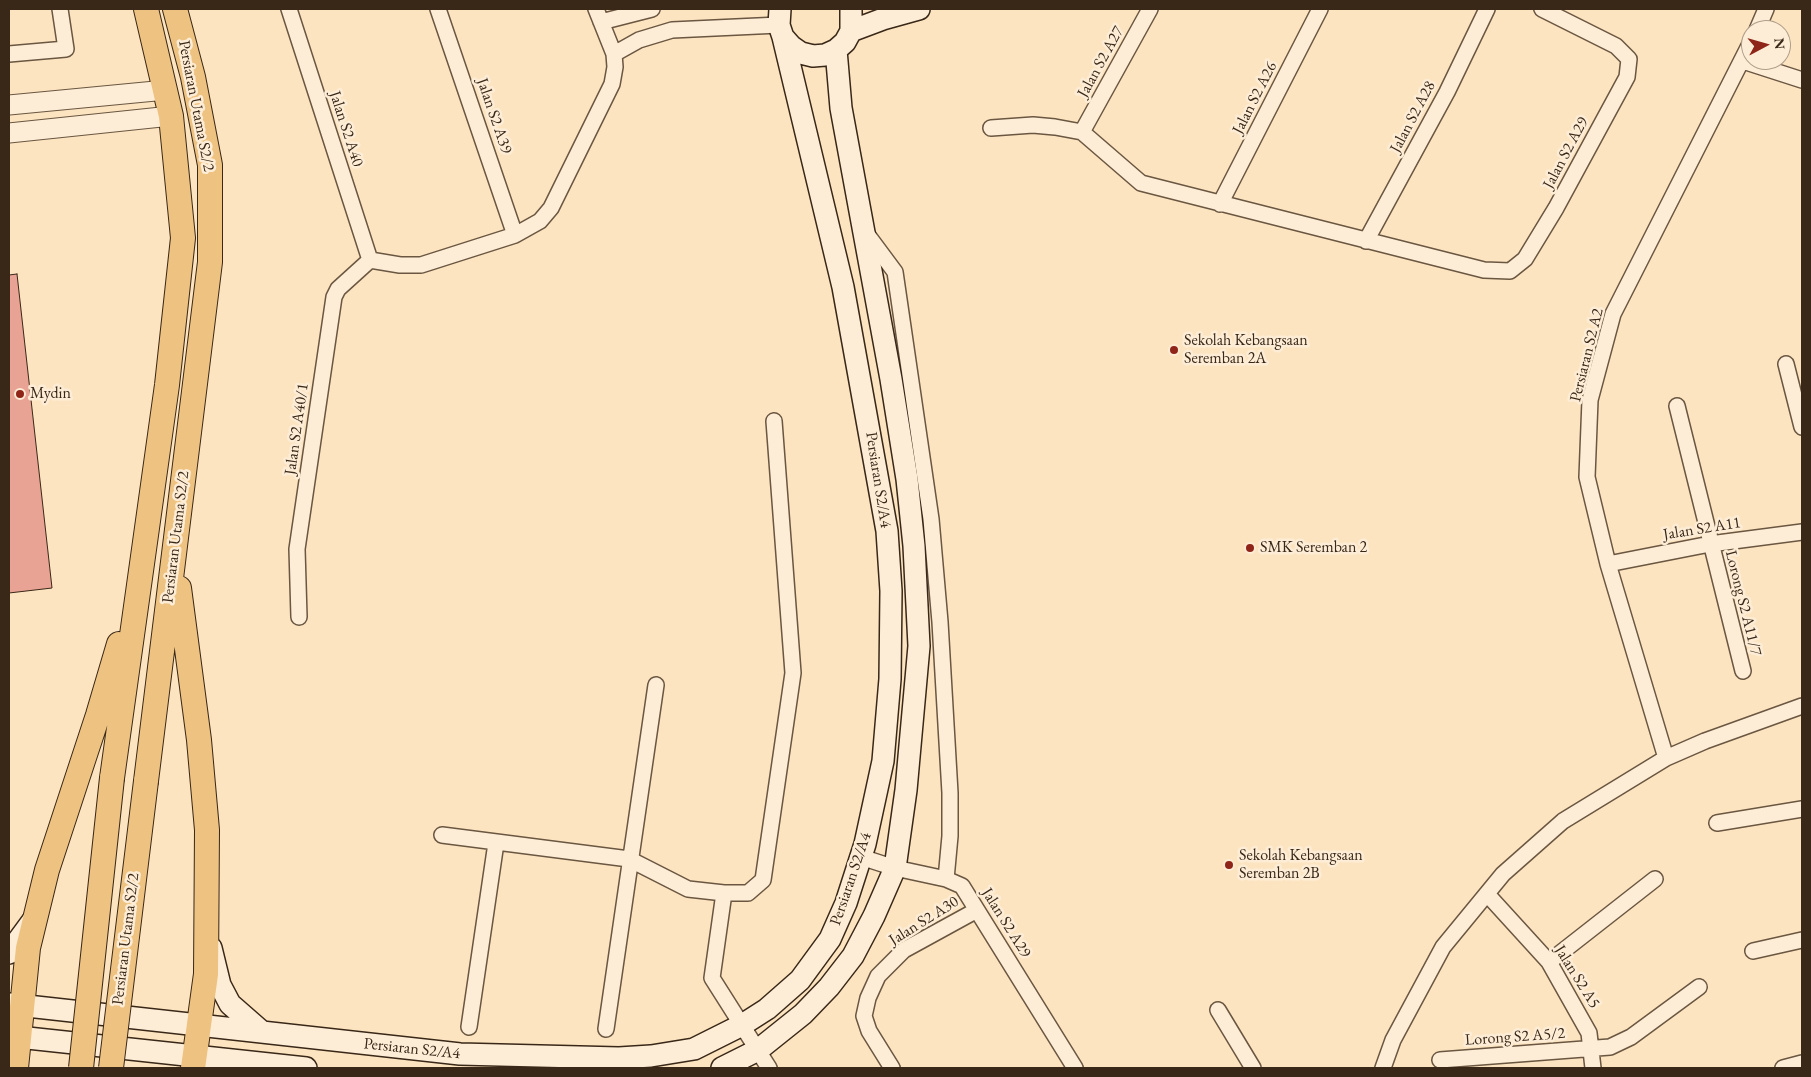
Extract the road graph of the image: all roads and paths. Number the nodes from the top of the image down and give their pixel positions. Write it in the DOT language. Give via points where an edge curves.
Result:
graph roads {
  1 [pos="60,9"];
  2 [pos="133,9"];
  3 [pos="146,9"];
  4 [pos="175,9"];
  5 [pos="289,9"];
  6 [pos="438,9"];
  7 [pos="652,9"];
  8 [pos="851,9"];
  9 [pos="919,9"];
  10 [pos="1150,9"];
  11 [pos="1320,9"];
  12 [pos="1487,9"];
  13 [pos="1542,9"];
  14 [pos="598,15"];
  15 [pos="780,18"];
  16 [pos="851,31"];
  17 [pos="836,50"];
  18 [pos="9,54"];
  19 [pos="614,54"];
  20 [pos="1741,63"];
  21 [pos="1770,70"];
  22 [pos="163,79"];
  23 [pos="1802,80"];
  24 [pos="9,105"];
  25 [pos="171,116"];
  26 [pos="991,128"];
  27 [pos="1082,132"];
  28 [pos="9,133"];
  29 [pos="1220,204"];
  30 [pos="516,235"];
  31 [pos="1366,241"];
  32 [pos="370,260"];
  33 [pos="1786,364"];
  34 [pos="1678,406"];
  35 [pos="774,421"];
  36 [pos="1802,427"];
  37 [pos="916,479"];
  38 [pos="1802,532"];
  39 [pos="1710,544"];
  40 [pos="174,555"];
  41 [pos="142,564"];
  42 [pos="1608,564"];
  43 [pos="299,617"];
  44 [pos="1742,671"];
  45 [pos="656,685"];
  46 [pos="1802,706"];
  47 [pos="1666,758"];
  48 [pos="1802,809"];
  49 [pos="1717,823"];
  50 [pos="442,835"];
  51 [pos="496,844"];
  52 [pos="861,857"];
  53 [pos="629,859"];
  54 [pos="895,868"];
  55 [pos="946,879"];
  56 [pos="1655,879"];
  57 [pos="724,893"];
  58 [pos="1487,894"];
  59 [pos="977,910"];
  60 [pos="35,917"];
  61 [pos="208,936"];
  62 [pos="1802,940"];
  63 [pos="1753,951"];
  64 [pos="9,953"];
  65 [pos="1549,962"];
  66 [pos="1699,986"];
  67 [pos="15,1004"];
  68 [pos="1218,1010"];
  69 [pos="200,1025"];
  70 [pos="742,1025"];
  71 [pos="470,1027"];
  72 [pos="606,1029"];
  73 [pos="262,1032"];
  74 [pos="13,1036"];
  75 [pos="1592,1049"];
  76 [pos="758,1050"];
  77 [pos="1440,1060"];
  78 [pos="194,1062"];
  79 [pos="1802,1063"];
  80 [pos="246,1066"];
  81 [pos="16,1068"];
  82 [pos="81,1068"];
  83 [pos="111,1068"];
  84 [pos="306,1068"];
  85 [pos="722,1068"];
  86 [pos="769,1068"];
  87 [pos="892,1068"];
  88 [pos="1075,1068"];
  89 [pos="1253,1068"];
  90 [pos="1383,1068"];
  91 [pos="1593,1068"];
  92 [pos="1783,1068"];
  1 -- 18 [label="street" via="66,49"];
  2 -- 22 [label="main road"];
  3 -- 22 [label="main road, Persiaran Utama S2/2"];
  4 -- 40 [label="main road, Persiaran Utama S2/2" via="193,77 210,165 210,262"];
  5 -- 32 [label="street, Jalan S2 A40"];
  6 -- 30 [label="street, Jalan S2 A39"];
  7 -- 14 [label="street"];
  8 -- 16 [label="main road"];
  9 -- 16 [label="main road" via="883,18"];
  10 -- 27 [label="street, Jalan S2 A27"];
  11 -- 29 [label="street, Jalan S2 A26"];
  12 -- 31 [label="street, Jalan S2 A28" via="1447,92"];
  13 -- 31 [label="street, Jalan S2 A29" via="1616,46 1630,59 1627,76 1525,259 1510,271 1484,270"];
  14 -- 19 [label="street"];
  15 -- 17 [label="main road" via="790,46 801,53 825,55"];
  15 -- 19 [label="street" via="672,30 639,40"];
  15 -- 52 [label="main road, Persiaran S2/A4" via="843,287 887,531 891,591 890,679 883,761"];
  16 -- 17 [label="main road"];
  17 -- 37 [label="main road, Persiaran S2/A4" via="841,108"];
  19 -- 30 [label="street" via="612,84 551,208 540,221"];
  20 -- 42 [label="street, Persiaran S2 A2" via="1610,324 1590,400 1587,477"];
  21 -- 23 [label="street"];
  22 -- 24 [label="street"];
  22 -- 25 [label="main road, Persiaran Utama S2/2"];
  25 -- 28 [label="street"];
  25 -- 41 [label="main road, Persiaran Utama S2/2" via="183,238 167,386"];
  26 -- 27 [label="street" via="1056,126"];
  27 -- 29 [label="street" via="1141,183"];
  29 -- 31 [label="street"];
  30 -- 32 [label="street" via="421,265"];
  32 -- 43 [label="street, Jalan S2 A40/1" via="338,288 334,297 297,549"];
  33 -- 36 [label="street"];
  34 -- 39 [label="street, Lorong S2 A11/7"];
  35 -- 57 [label="street" via="793,674 764,880 748,893"];
  37 -- 54 [label="main road, Persiaran S2/A4" via="914,546 919,646 906,790"];
  37 -- 55 [label="street" via="940,622 950,793"];
  38 -- 39 [label="street, Jalan S2 A11"];
  39 -- 42 [label="street, Jalan S2 A11"];
  39 -- 44 [label="street, Lorong S2 A11/7"];
  40 -- 61 [label="main road" via="208,830"];
  40 -- 83 [label="main road, Persiaran Utama S2/2, bridge"];
  41 -- 60 [label="main road"];
  41 -- 82 [label="main road, Persiaran Utama S2/2, bridge" via="112,778"];
  42 -- 47 [label="street, Persiaran S2 A2"];
  45 -- 53 [label="street"];
  46 -- 47 [label="street"];
  47 -- 58 [label="street" via="1563,821 1503,874"];
  48 -- 49 [label="street"];
  50 -- 51 [label="street"];
  51 -- 53 [label="street"];
  51 -- 71 [label="street"];
  52 -- 54 [label="street, Jalan S2 A29"];
  52 -- 70 [label="main road, Persiaran S2/A4" via="830,939 800,980 767,1009"];
  53 -- 57 [label="street" via="688,889"];
  53 -- 72 [label="street"];
  54 -- 55 [label="street, Jalan S2 A29"];
  54 -- 76 [label="main road, Persiaran S2/A4" via="853,956 802,1014"];
  55 -- 59 [label="street, Jalan S2 A29" via="962,886"];
  56 -- 65 [label="street"];
  57 -- 70 [label="street" via="712,978"];
  58 -- 65 [label="street, Jalan S2 A5"];
  58 -- 90 [label="street" via="1443,947 1393,1040"];
  59 -- 87 [label="street, Jalan S2 A30" via="904,950 878,976 864,1016 869,1031"];
  59 -- 88 [label="street, Jalan S2 A29"];
  60 -- 64 [label="main road"];
  60 -- 67 [label="main road"];
  61 -- 69 [label="main road"];
  61 -- 73 [label="main road" via="220,985 230,1004"];
  62 -- 63 [label="street"];
  65 -- 75 [label="street, Jalan S2 A5" via="1583,1019"];
  66 -- 75 [label="street, Lorong S2 A5/2" via="1621,1043"];
  67 -- 69 [label="main road, Persiaran S2/A4"];
  67 -- 74 [label="main road"];
  68 -- 89 [label="street"];
  69 -- 73 [label="main road, Persiaran S2/A4"];
  69 -- 78 [label="main road"];
  70 -- 73 [label="main road, Persiaran S2/A4" via="694,1049 619,1058 460,1054"];
  70 -- 76 [label="street"];
  74 -- 78 [label="main road"];
  74 -- 81 [label="main road"];
  75 -- 77 [label="street, Lorong S2 A5/2"];
  75 -- 91 [label="street, Jalan S2 A5"];
  76 -- 85 [label="main road, Persiaran S2/A4"];
  76 -- 86 [label="street"];
  78 -- 80 [label="main road"];
  79 -- 92 [label="street"];
  80 -- 84 [label="main road"];
}
